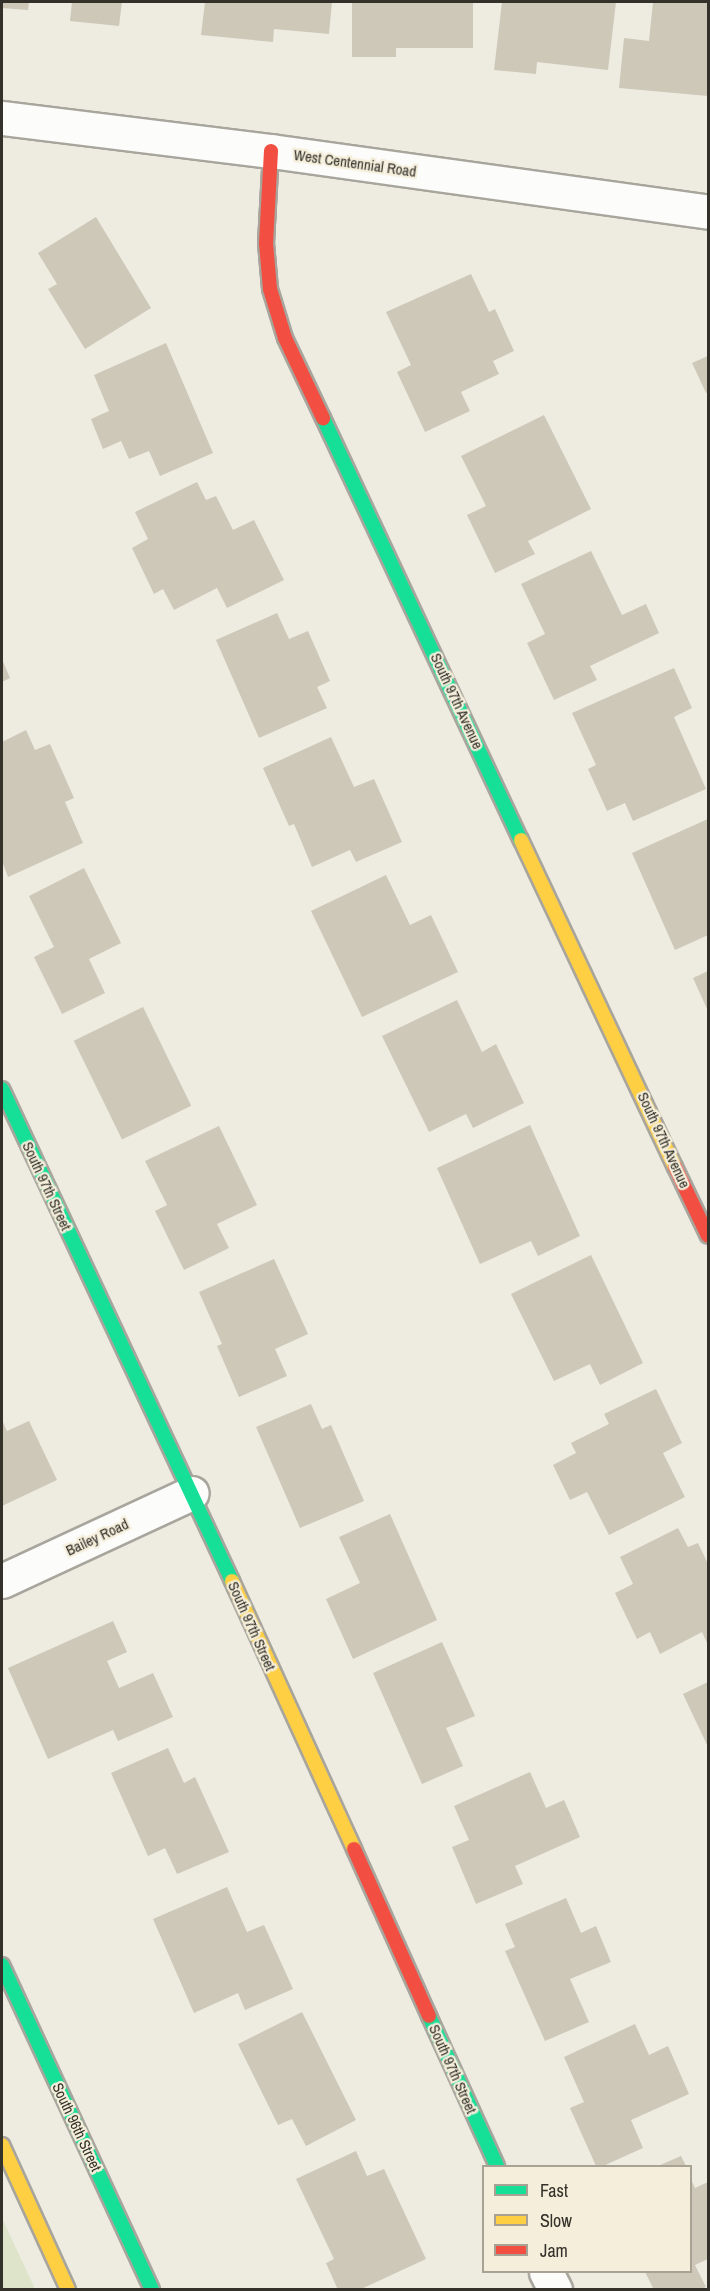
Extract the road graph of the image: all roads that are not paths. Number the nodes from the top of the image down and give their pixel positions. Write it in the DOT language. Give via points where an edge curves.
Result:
graph roads {
  1 [pos="2,118"];
  2 [pos="271,151"];
  3 [pos="708,212"];
  4 [pos="2,1089"];
  5 [pos="708,1236"];
  6 [pos="192,1493"];
  7 [pos="2,1581"];
  8 [pos="2,1965"];
  9 [pos="2,2145"];
  10 [pos="497,2165"];
  11 [pos="547,2273"];
  12 [pos="68,2289"];
  13 [pos="152,2289"];
  14 [pos="555,2289"];
  1 -- 2 [label="street, West Centennial Road"];
  2 -- 3 [label="street, West Centennial Road"];
  2 -- 5 [label="street, South 97th Avenue" via="267,260 272,297 285,338"];
  4 -- 6 [label="street, South 97th Street"];
  6 -- 7 [label="street, Bailey Road"];
  6 -- 10 [label="street, South 97th Street"];
  8 -- 13 [label="street, South 96th Street"];
  9 -- 12 [label="street"];
  11 -- 14 [label="street"];
}
